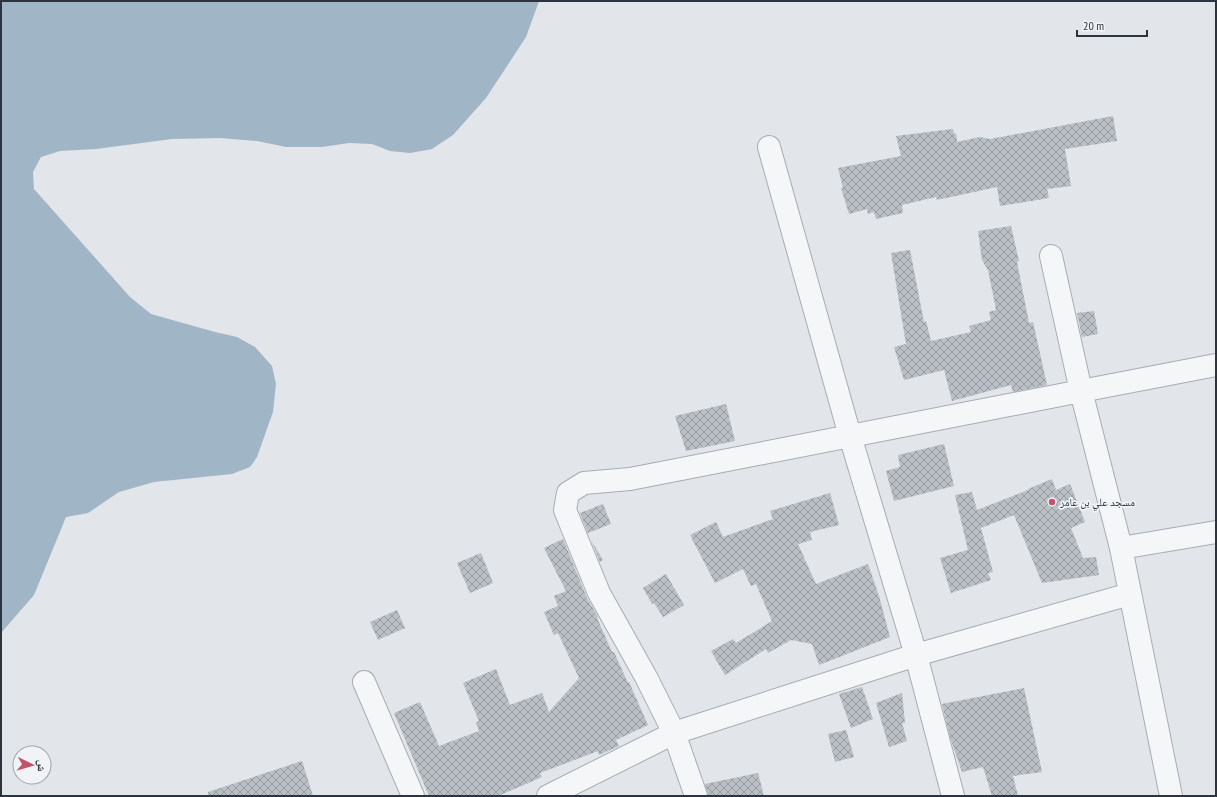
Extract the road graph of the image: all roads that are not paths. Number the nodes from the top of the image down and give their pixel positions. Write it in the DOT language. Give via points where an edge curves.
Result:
graph roads {
  1 [pos="769,147"];
  2 [pos="1051,256"];
  3 [pos="1216,366"];
  4 [pos="1081,391"];
  5 [pos="850,436"];
  6 [pos="1216,532"];
  7 [pos="1121,548"];
  8 [pos="1130,594"];
  9 [pos="916,655"];
  10 [pos="364,682"];
  11 [pos="674,733"];
  12 [pos="413,796"];
  13 [pos="548,796"];
  14 [pos="696,796"];
  15 [pos="953,796"];
  16 [pos="1171,796"];
  1 -- 5 [label="street"];
  2 -- 4 [label="street"];
  3 -- 4 [label="street"];
  4 -- 5 [label="street"];
  4 -- 7 [label="street"];
  5 -- 9 [label="street"];
  5 -- 11 [label="street" via="630,479 584,483 568,493 564,510 599,593"];
  6 -- 7 [label="street"];
  7 -- 8 [label="street"];
  8 -- 9 [label="street"];
  8 -- 16 [label="street"];
  9 -- 11 [label="street"];
  9 -- 15 [label="street"];
  10 -- 12 [label="street"];
  11 -- 13 [label="street"];
  11 -- 14 [label="street"];
}
